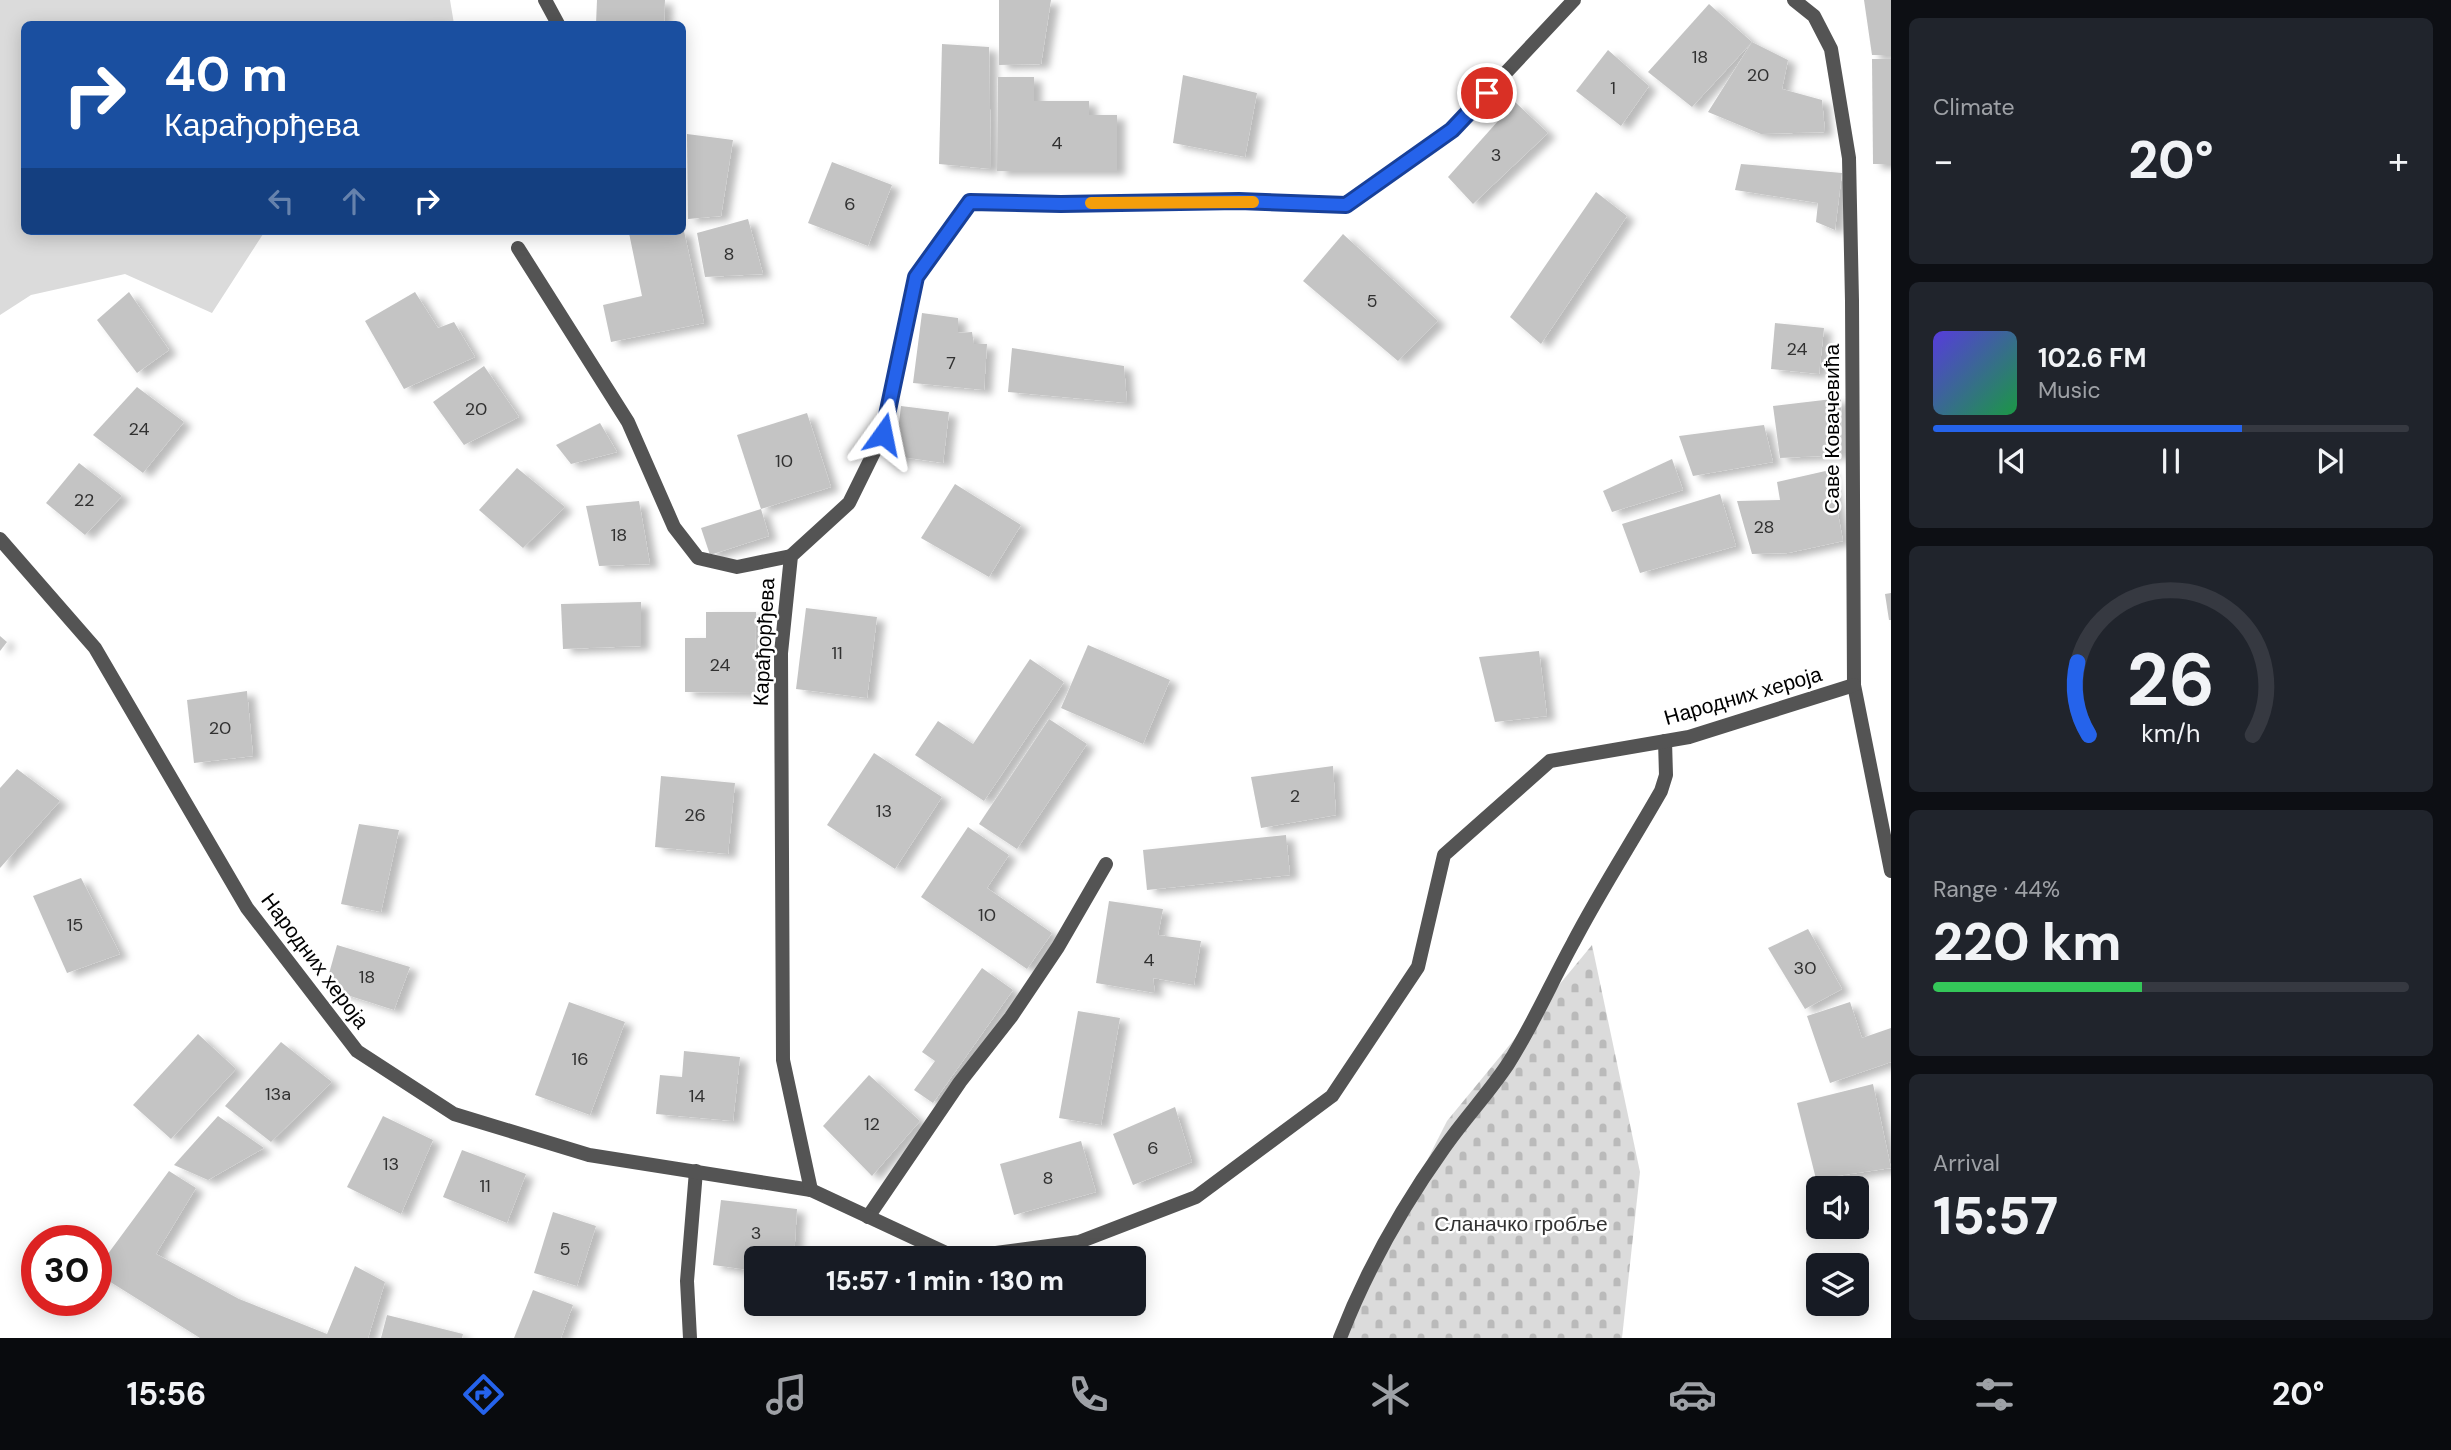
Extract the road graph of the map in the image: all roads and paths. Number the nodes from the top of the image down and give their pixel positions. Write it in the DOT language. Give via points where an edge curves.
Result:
graph roads {
  1 [pos="545,0"];
  2 [pos="1574,0"];
  3 [pos="1794,0"];
  4 [pos="1815,0"];
  5 [pos="1814,16"];
  6 [pos="556,21"];
  7 [pos="518,248"];
  8 [pos="0,539"];
  9 [pos="791,556"];
  10 [pos="1854,685"];
  11 [pos="1665,741"];
  12 [pos="1105,864"];
  13 [pos="1891,871"];
  14 [pos="696,1171"];
  15 [pos="811,1190"];
  16 [pos="868,1217"];
  17 [pos="931,1246"];
  18 [pos="1048,1246"];
  19 [pos="690,1338"];
  20 [pos="1340,1338"];
  1 -- 6 [label="street"];
  2 -- 9 [label="street, Карађорђева" via="1452,130 1346,205 970,202 916,277 883,434 849,503"];
  3 -- 5 [label="street, Саве Ковачевића"];
  4 -- 5 [label="street"];
  5 -- 10 [label="street, Саве Ковачевића" via="1832,49 1849,158"];
  7 -- 9 [label="street" via="628,422 674,527 698,558 737,567"];
  8 -- 14 [label="street, Народних хероја" via="94,648 247,908 357,1051 453,1114 589,1155"];
  9 -- 15 [label="street, Карађорђева" via="780,653 783,1060"];
  10 -- 11 [label="street, Народних хероја"];
  10 -- 13 [label="street, Саве Ковачевића"];
  11 -- 18 [label="street, Народних хероја" via="1550,761 1444,855 1418,967 1332,1096 1196,1197 1079,1242"];
  11 -- 20 [label="street" via="1666,775 1661,791 1508,1063 1409,1199 1377,1255"];
  12 -- 16 [label="street" via="1058,947"];
  14 -- 15 [label="street, Народних хероја"];
  14 -- 19 [label="street" via="687,1281"];
  15 -- 16 [label="street, Народних хероја"];
  16 -- 17 [label="street, Народних хероја"];
}
